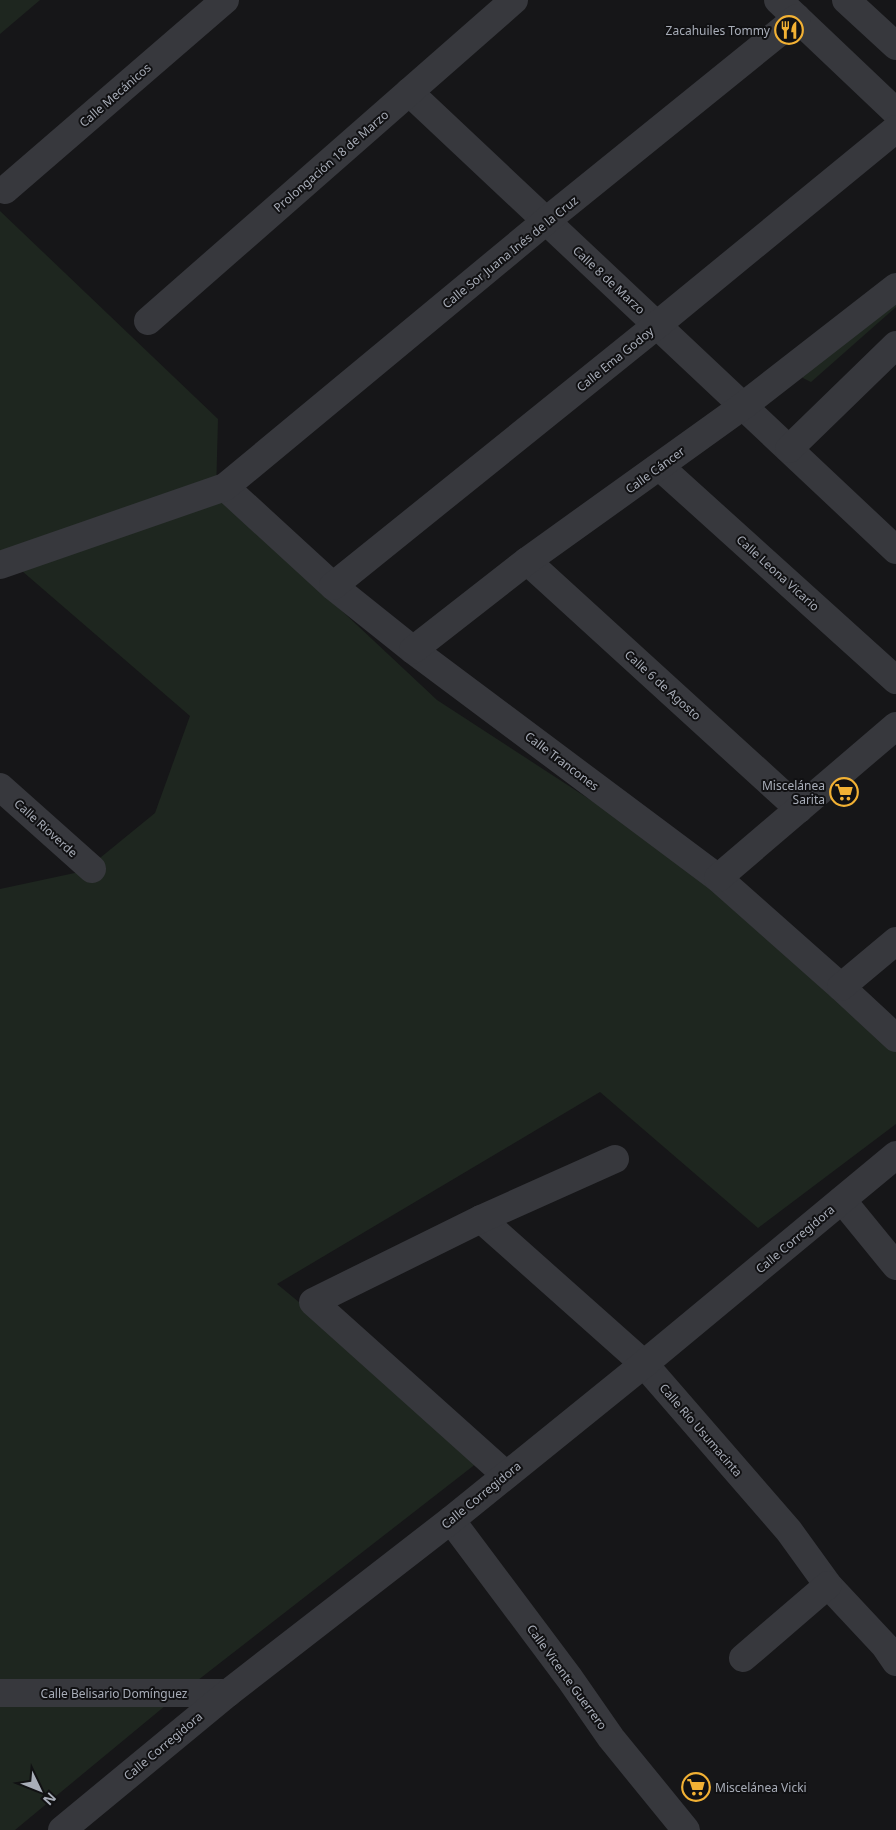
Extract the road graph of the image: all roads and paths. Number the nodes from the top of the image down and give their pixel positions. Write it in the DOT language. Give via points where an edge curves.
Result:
graph roads {
  1 [pos="225,0"];
  2 [pos="514,0"];
  3 [pos="846,0"];
  4 [pos="787,9"];
  5 [pos="896,46"];
  6 [pos="409,92"];
  7 [pos="896,112"];
  8 [pos="896,129"];
  9 [pos="5,190"];
  10 [pos="546,221"];
  11 [pos="896,287"];
  12 [pos="148,321"];
  13 [pos="657,325"];
  14 [pos="894,352"];
  15 [pos="743,406"];
  16 [pos="788,449"];
  17 [pos="660,467"];
  18 [pos="225,487"];
  19 [pos="896,550"];
  20 [pos="526,561"];
  21 [pos="0,566"];
  22 [pos="333,586"];
  23 [pos="413,650"];
  24 [pos="896,680"];
  25 [pos="896,726"];
  26 [pos="0,787"];
  27 [pos="800,809"];
  28 [pos="92,869"];
  29 [pos="718,878"];
  30 [pos="896,941"];
  31 [pos="842,987"];
  32 [pos="896,1038"];
  33 [pos="896,1154"];
  34 [pos="615,1159"];
  35 [pos="842,1200"];
  36 [pos="481,1219"];
  37 [pos="896,1266"];
  38 [pos="644,1364"];
  39 [pos="506,1475"];
  40 [pos="451,1520"];
  41 [pos="828,1585"];
  42 [pos="743,1658"];
  43 [pos="896,1662"];
  44 [pos="0,1693"];
  45 [pos="228,1693"];
  46 [pos="62,1830"];
  47 [pos="686,1830"];
  1 -- 9 [label="street, Calle Mecánicos"];
  2 -- 6 [label="street, Prolongación 18 de Marzo"];
  3 -- 5 [label="street"];
  4 -- 7 [label="street"];
  4 -- 10 [label="street, Calle Sor Juana Inés de la Cruz"];
  6 -- 10 [label="street, Calle 8 de Marzo"];
  6 -- 12 [label="street, Prolongación 18 de Marzo"];
  8 -- 13 [label="street, Calle Ema Godoy"];
  10 -- 13 [label="street, Calle 8 de Marzo"];
  10 -- 18 [label="street, Calle Sor Juana Inés de la Cruz"];
  11 -- 15 [label="street, Calle Cáncer"];
  13 -- 15 [label="street, Calle 8 de Marzo"];
  13 -- 22 [label="street, Calle Ema Godoy"];
  14 -- 16 [label="street"];
  15 -- 16 [label="street, Calle 8 de Marzo"];
  15 -- 17 [label="street, Calle Cáncer"];
  16 -- 19 [label="street, Calle 8 de Marzo"];
  17 -- 20 [label="street, Calle Cáncer"];
  17 -- 24 [label="street, Calle Leona Vicario"];
  18 -- 21 [label="street"];
  18 -- 22 [label="street, Calle Trancones"];
  20 -- 23 [label="street, Calle Cáncer"];
  20 -- 27 [label="street, Calle 6 de Agosto"];
  22 -- 23 [label="street, Calle Trancones"];
  23 -- 29 [label="street, Calle Trancones"];
  25 -- 27 [label="street"];
  26 -- 28 [label="street, Calle Rioverde"];
  27 -- 29 [label="street"];
  29 -- 31 [label="street, Calle Trancones"];
  30 -- 31 [label="street"];
  31 -- 32 [label="street, Calle Trancones"];
  33 -- 35 [label="street, Calle Corregidora"];
  34 -- 36 [label="street"];
  35 -- 37 [label="street"];
  35 -- 38 [label="street, Calle Corregidora"];
  36 -- 38 [label="street, Calle Río Usumacinta"];
  36 -- 39 [label="street" via="313,1302"];
  38 -- 39 [label="street, Calle Corregidora"];
  38 -- 41 [label="street, Calle Río Usumacinta" via="789,1531"];
  39 -- 40 [label="street, Calle Corregidora"];
  40 -- 45 [label="street, Calle Corregidora"];
  40 -- 47 [label="street, Calle Vicente Guerrero" via="611,1738"];
  41 -- 42 [label="street"];
  41 -- 43 [label="street, Calle Río Usumacinta"];
  44 -- 45 [label="street, Calle Belisario Domínguez"];
  45 -- 46 [label="street, Calle Corregidora"];
}
